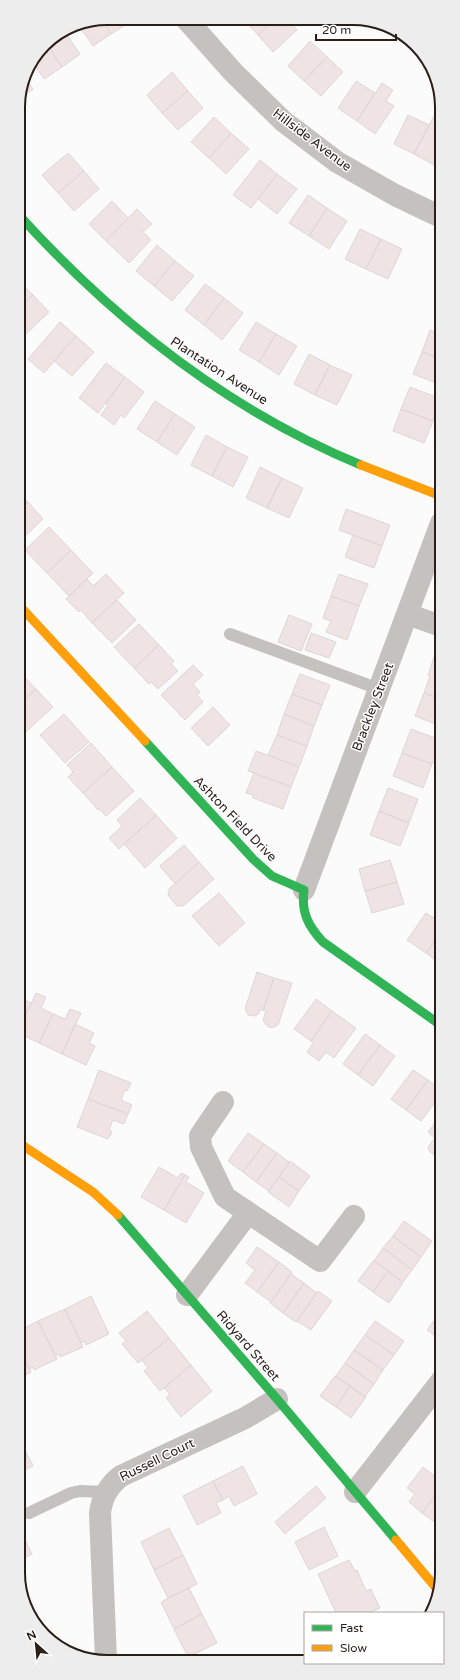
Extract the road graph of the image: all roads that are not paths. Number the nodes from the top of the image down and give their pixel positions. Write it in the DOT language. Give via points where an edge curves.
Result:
graph roads {
  1 [pos="192,25"];
  2 [pos="435,214"];
  3 [pos="25,222"];
  4 [pos="435,494"];
  5 [pos="435,539"];
  6 [pos="25,612"];
  7 [pos="407,614"];
  8 [pos="435,624"];
  9 [pos="230,634"];
  10 [pos="379,690"];
  11 [pos="304,890"];
  12 [pos="435,1021"];
  13 [pos="223,1102"];
  14 [pos="25,1147"];
  15 [pos="248,1213"];
  16 [pos="354,1216"];
  17 [pos="187,1295"];
  18 [pos="435,1389"];
  19 [pos="277,1399"];
  20 [pos="106,1492"];
  21 [pos="355,1492"];
  22 [pos="29,1513"];
  23 [pos="434,1584"];
  24 [pos="106,1655"];
  1 -- 2 [label="street, Hillside Avenue" via="233,72 283,121 337,162"];
  3 -- 4 [label="street, Plantation Avenue" via="90,289 144,336 203,380 261,415 333,453"];
  5 -- 7 [label="street, Brackley Street"];
  6 -- 11 [label="street, Ashton Field Drive" via="253,859 272,876"];
  7 -- 8 [label="street"];
  7 -- 10 [label="street, Brackley Street"];
  9 -- 10 [label="lane"];
  10 -- 11 [label="street, Brackley Street"];
  11 -- 12 [label="street" via="304,915 320,938"];
  13 -- 15 [label="street" via="200,1136 201,1147 225,1196"];
  14 -- 17 [label="street, Ridyard Street" via="110,1206"];
  15 -- 16 [label="street" via="320,1261"];
  15 -- 17 [label="street"];
  17 -- 19 [label="street, Ridyard Street"];
  18 -- 21 [label="street"];
  19 -- 20 [label="street, Russell Court" via="245,1418 121,1476"];
  19 -- 21 [label="street, Ridyard Street"];
  20 -- 22 [label="lane" via="71,1493"];
  20 -- 24 [label="street, Russell Court" via="101,1502 100,1513"];
  21 -- 23 [label="street, Ridyard Street"];
}
